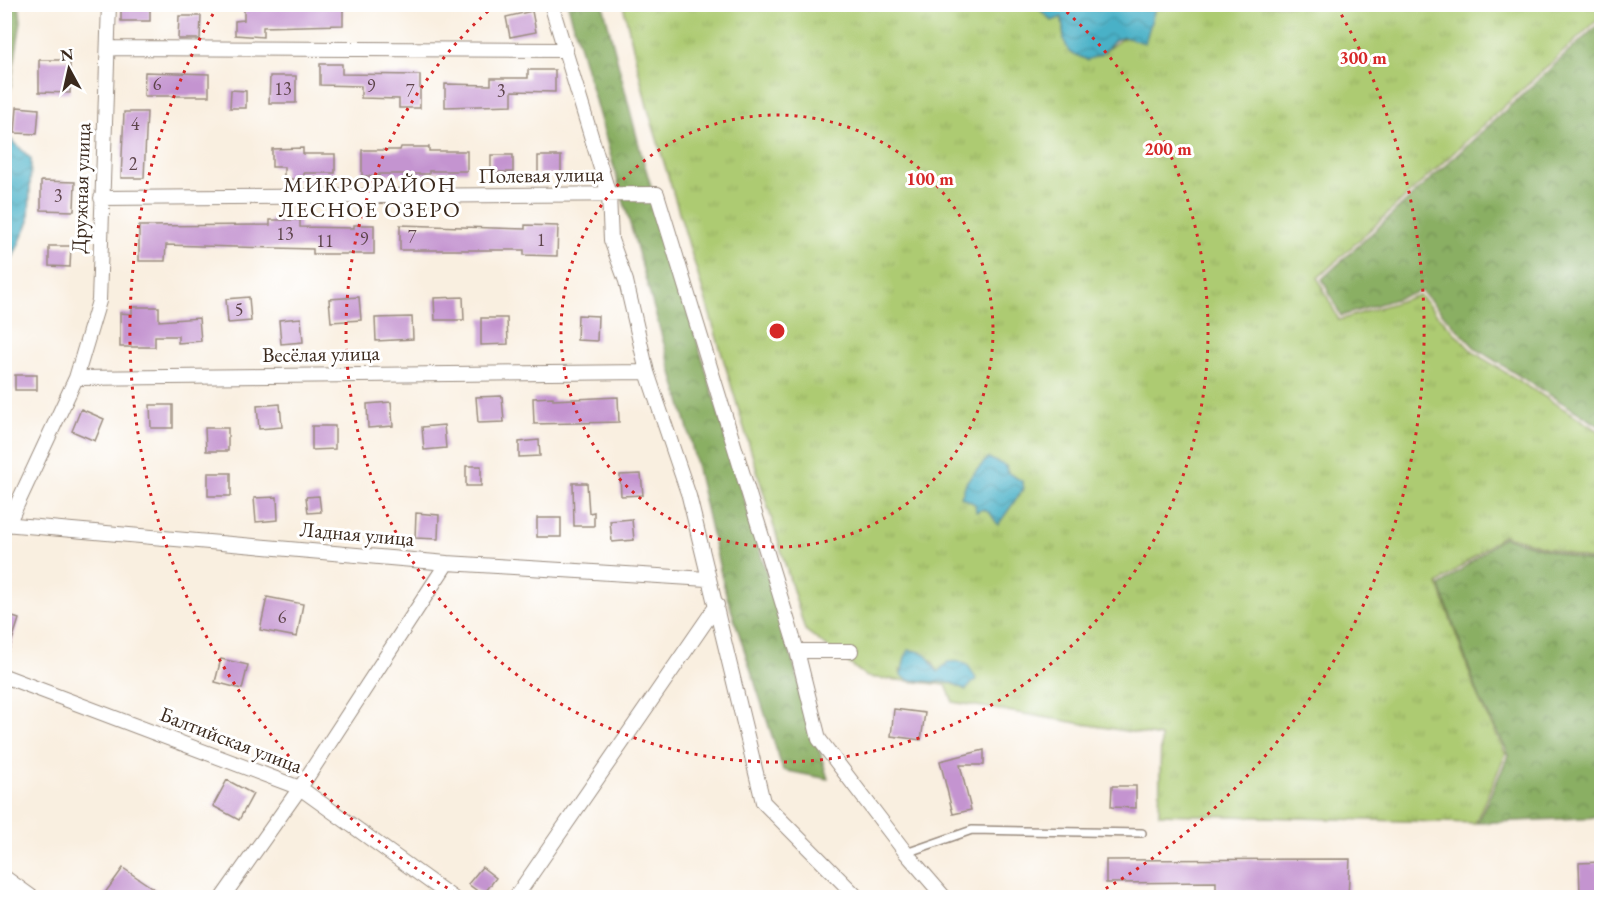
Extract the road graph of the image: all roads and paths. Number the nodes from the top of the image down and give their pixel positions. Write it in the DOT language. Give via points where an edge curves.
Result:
graph roads {
  1 [pos="109,4"];
  2 [pos="551,4"];
  3 [pos="109,48"];
  4 [pos="566,50"];
  5 [pos="609,195"];
  6 [pos="101,198"];
  7 [pos="647,372"];
  8 [pos="76,378"];
  9 [pos="6,524"];
  10 [pos="447,563"];
  11 [pos="707,579"];
  12 [pos="717,605"];
  13 [pos="797,651"];
  14 [pos="851,651"];
  15 [pos="4,676"];
  16 [pos="300,788"];
  17 [pos="1142,833"];
  18 [pos="906,853"];
  19 [pos="4,877"];
  20 [pos="33,897"];
  21 [pos="222,897"];
  22 [pos="453,897"];
  23 [pos="515,897"];
  24 [pos="858,897"];
  25 [pos="945,897"];
  1 -- 3 [label="street, Дружная улица"];
  2 -- 4 [label="street"];
  3 -- 4 [label="street"];
  3 -- 6 [label="street, Дружная улица"];
  4 -- 5 [label="street"];
  5 -- 6 [label="street, Полевая улица"];
  5 -- 7 [label="street" via="610,240 626,281"];
  5 -- 13 [label="street, Полевая улица" via="657,194"];
  6 -- 8 [label="street, Дружная улица" via="99,302"];
  7 -- 8 [label="street, Весёлая улица"];
  7 -- 11 [label="street" via="688,496"];
  8 -- 9 [label="street"];
  9 -- 10 [label="street, Ладная улица"];
  10 -- 11 [label="street, Ладная улица"];
  10 -- 16 [label="street"];
  11 -- 12 [label="street"];
  12 -- 23 [label="street"];
  12 -- 24 [label="street" via="763,802"];
  13 -- 14 [label="street"];
  13 -- 18 [label="street" via="819,739"];
  15 -- 16 [label="street, Балтийская улица"];
  16 -- 21 [label="street"];
  16 -- 22 [label="street, Балтийская улица"];
  17 -- 18 [label="lane" via="972,830"];
  18 -- 25 [label="street"];
  19 -- 20 [label="street"];
}
